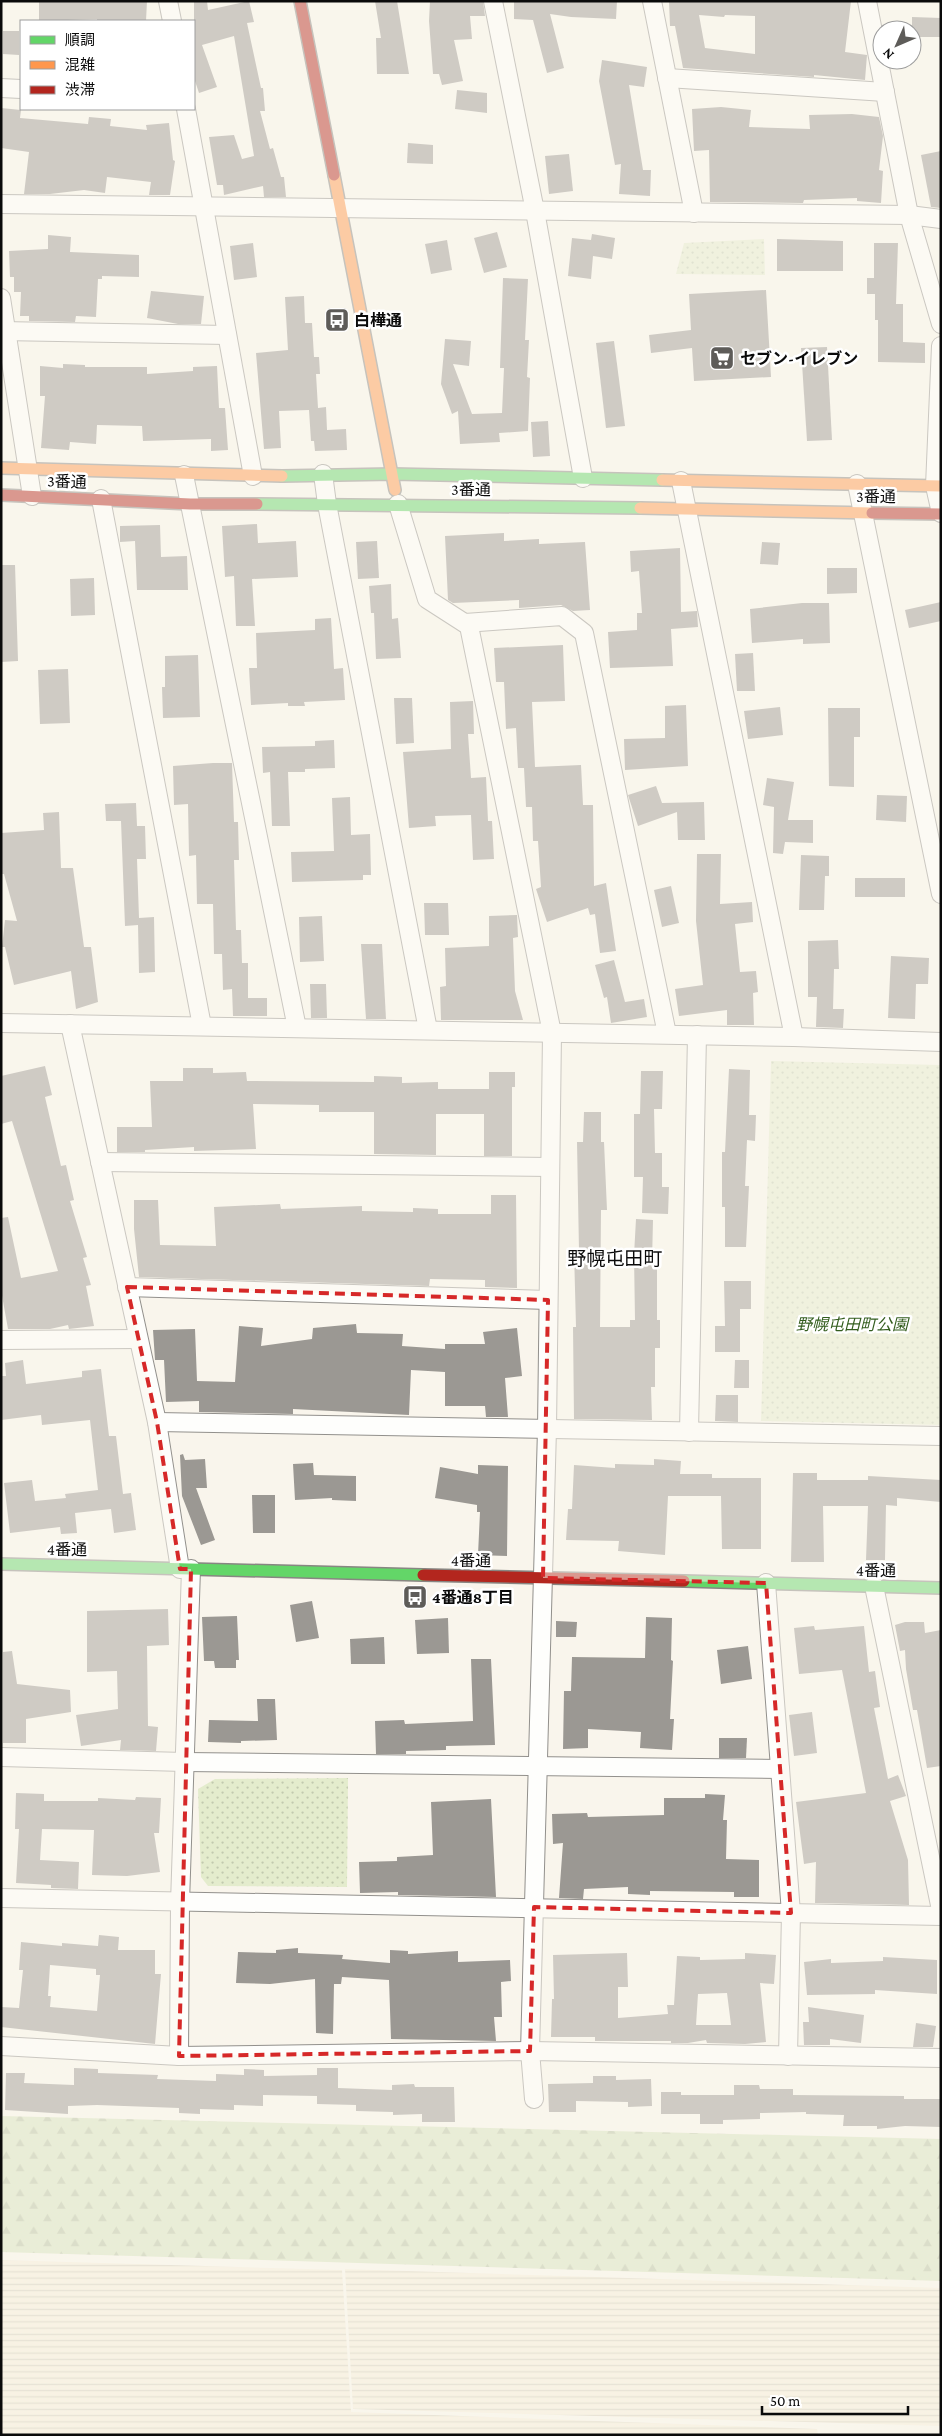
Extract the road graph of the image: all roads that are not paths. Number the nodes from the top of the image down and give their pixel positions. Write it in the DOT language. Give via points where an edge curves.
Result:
graph roads {
  1 [pos="168,1"];
  2 [pos="300,1"];
  3 [pos="493,1"];
  4 [pos="652,1"];
  5 [pos="867,1"];
  6 [pos="172,20"];
  7 [pos="667,78"];
  8 [pos="1,88"];
  9 [pos="20,89"];
  10 [pos="885,92"];
  11 [pos="186,110"];
  12 [pos="1,204"];
  13 [pos="204,207"];
  14 [pos="340,209"];
  15 [pos="535,211"];
  16 [pos="694,213"];
  17 [pos="910,216"];
  18 [pos="941,219"];
  19 [pos="1,298"];
  20 [pos="941,324"];
  21 [pos="4,331"];
  22 [pos="227,335"];
  23 [pos="941,346"];
  24 [pos="1,468"];
  25 [pos="29,469"];
  26 [pos="184,474"];
  27 [pos="324,474"];
  28 [pos="392,474"];
  29 [pos="253,476"];
  30 [pos="583,478"];
  31 [pos="681,481"];
  32 [pos="857,484"];
  33 [pos="938,486"];
  34 [pos="1,495"];
  35 [pos="32,496"];
  36 [pos="100,499"];
  37 [pos="190,504"];
  38 [pos="327,504"];
  39 [pos="398,504"];
  40 [pos="687,509"];
  41 [pos="863,512"];
  42 [pos="941,513"];
  43 [pos="465,623"];
  44 [pos="941,894"];
  45 [pos="1,1023"];
  46 [pos="70,1024"];
  47 [pos="202,1026"];
  48 [pos="298,1028"];
  49 [pos="428,1030"];
  50 [pos="552,1032"];
  51 [pos="667,1034"];
  52 [pos="697,1035"];
  53 [pos="794,1037"];
  54 [pos="941,1042"];
  55 [pos="100,1162"];
  56 [pos="550,1167"];
  57 [pos="127,1287"];
  58 [pos="548,1300"];
  59 [pos="137,1339"];
  60 [pos="1,1340"];
  61 [pos="156,1422"];
  62 [pos="547,1429"];
  63 [pos="689,1432"];
  64 [pos="941,1436"];
  65 [pos="1,1564"];
  66 [pos="186,1569"];
  67 [pos="543,1578"];
  68 [pos="766,1584"];
  69 [pos="874,1586"];
  70 [pos="941,1588"];
  71 [pos="1,1757"];
  72 [pos="184,1762"];
  73 [pos="538,1766"];
  74 [pos="780,1770"];
  75 [pos="1,1898"];
  76 [pos="180,1903"];
  77 [pos="534,1907"];
  78 [pos="941,1910"];
  79 [pos="791,1913"];
  80 [pos="941,1916"];
  81 [pos="1,2046"];
  82 [pos="530,2051"];
  83 [pos="179,2056"];
  84 [pos="788,2056"];
  85 [pos="941,2058"];
  86 [pos="534,2099"];
  1 -- 6 [label="street"];
  2 -- 14 [label="street"];
  3 -- 15 [label="street"];
  4 -- 7 [label="street"];
  5 -- 10 [label="street"];
  7 -- 10 [label="street"];
  7 -- 16 [label="street"];
  8 -- 9 [label="street"];
  10 -- 17 [label="street"];
  11 -- 13 [label="street"];
  12 -- 13 [label="street"];
  13 -- 14 [label="street"];
  13 -- 22 [label="street"];
  14 -- 15 [label="street"];
  14 -- 28 [label="street"];
  15 -- 16 [label="street"];
  15 -- 30 [label="street"];
  16 -- 17 [label="street"];
  17 -- 18 [label="street"];
  17 -- 20 [label="street"];
  19 -- 21 [label="street"];
  21 -- 22 [label="street"];
  21 -- 25 [label="street"];
  22 -- 29 [label="street"];
  23 -- 33 [label="street"];
  24 -- 25 [label="street, 3番通"];
  25 -- 26 [label="street, 3番通"];
  25 -- 35 [label="street"];
  26 -- 29 [label="street, 3番通"];
  26 -- 37 [label="street"];
  27 -- 28 [label="street, 3番通"];
  27 -- 29 [label="street, 3番通"];
  27 -- 38 [label="street"];
  28 -- 30 [label="street, 3番通"];
  28 -- 39 [label="street"];
  30 -- 31 [label="street, 3番通"];
  31 -- 32 [label="street, 3番通"];
  31 -- 40 [label="street"];
  32 -- 33 [label="street, 3番通"];
  32 -- 41 [label="street"];
  33 -- 42 [label="street"];
  34 -- 35 [label="street, 3番通"];
  35 -- 36 [label="street, 3番通"];
  36 -- 37 [label="street, 3番通"];
  36 -- 47 [label="street"];
  37 -- 38 [label="street, 3番通"];
  37 -- 48 [label="street"];
  38 -- 39 [label="street, 3番通"];
  38 -- 49 [label="street"];
  39 -- 40 [label="street, 3番通"];
  39 -- 43 [label="street" via="427,600"];
  40 -- 41 [label="street, 3番通"];
  40 -- 53 [label="street"];
  41 -- 42 [label="street, 3番通"];
  41 -- 44 [label="street"];
  43 -- 50 [label="street" via="469,626"];
  43 -- 51 [label="street" via="562,616 584,632"];
  45 -- 46 [label="street"];
  46 -- 47 [label="street"];
  46 -- 55 [label="street"];
  47 -- 48 [label="street"];
  48 -- 49 [label="street"];
  49 -- 50 [label="street"];
  50 -- 51 [label="street"];
  50 -- 56 [label="street"];
  51 -- 52 [label="street"];
  52 -- 53 [label="street"];
  52 -- 63 [label="street"];
  53 -- 54 [label="street"];
  55 -- 56 [label="street"];
  55 -- 57 [label="street"];
  56 -- 58 [label="street"];
  57 -- 58 [label="street"];
  57 -- 59 [label="street"];
  58 -- 62 [label="street"];
  59 -- 60 [label="street"];
  59 -- 61 [label="street"];
  61 -- 62 [label="street"];
  61 -- 66 [label="street"];
  62 -- 63 [label="street"];
  62 -- 67 [label="street"];
  63 -- 64 [label="street"];
  65 -- 66 [label="street, 4番通"];
  66 -- 67 [label="street, 4番通"];
  66 -- 72 [label="street"];
  67 -- 68 [label="street, 4番通"];
  67 -- 73 [label="street"];
  68 -- 69 [label="street, 4番通"];
  68 -- 74 [label="street"];
  69 -- 70 [label="street, 4番通"];
  69 -- 78 [label="street"];
  71 -- 72 [label="street"];
  72 -- 73 [label="street"];
  72 -- 76 [label="street"];
  73 -- 74 [label="street"];
  73 -- 77 [label="street"];
  74 -- 79 [label="street"];
  75 -- 76 [label="street"];
  76 -- 77 [label="street"];
  76 -- 83 [label="street"];
  77 -- 79 [label="street"];
  77 -- 82 [label="street"];
  79 -- 80 [label="street"];
  79 -- 84 [label="street"];
  81 -- 83 [label="street"];
  82 -- 83 [label="street"];
  82 -- 84 [label="street"];
  82 -- 86 [label="street"];
  84 -- 85 [label="street"];
}
